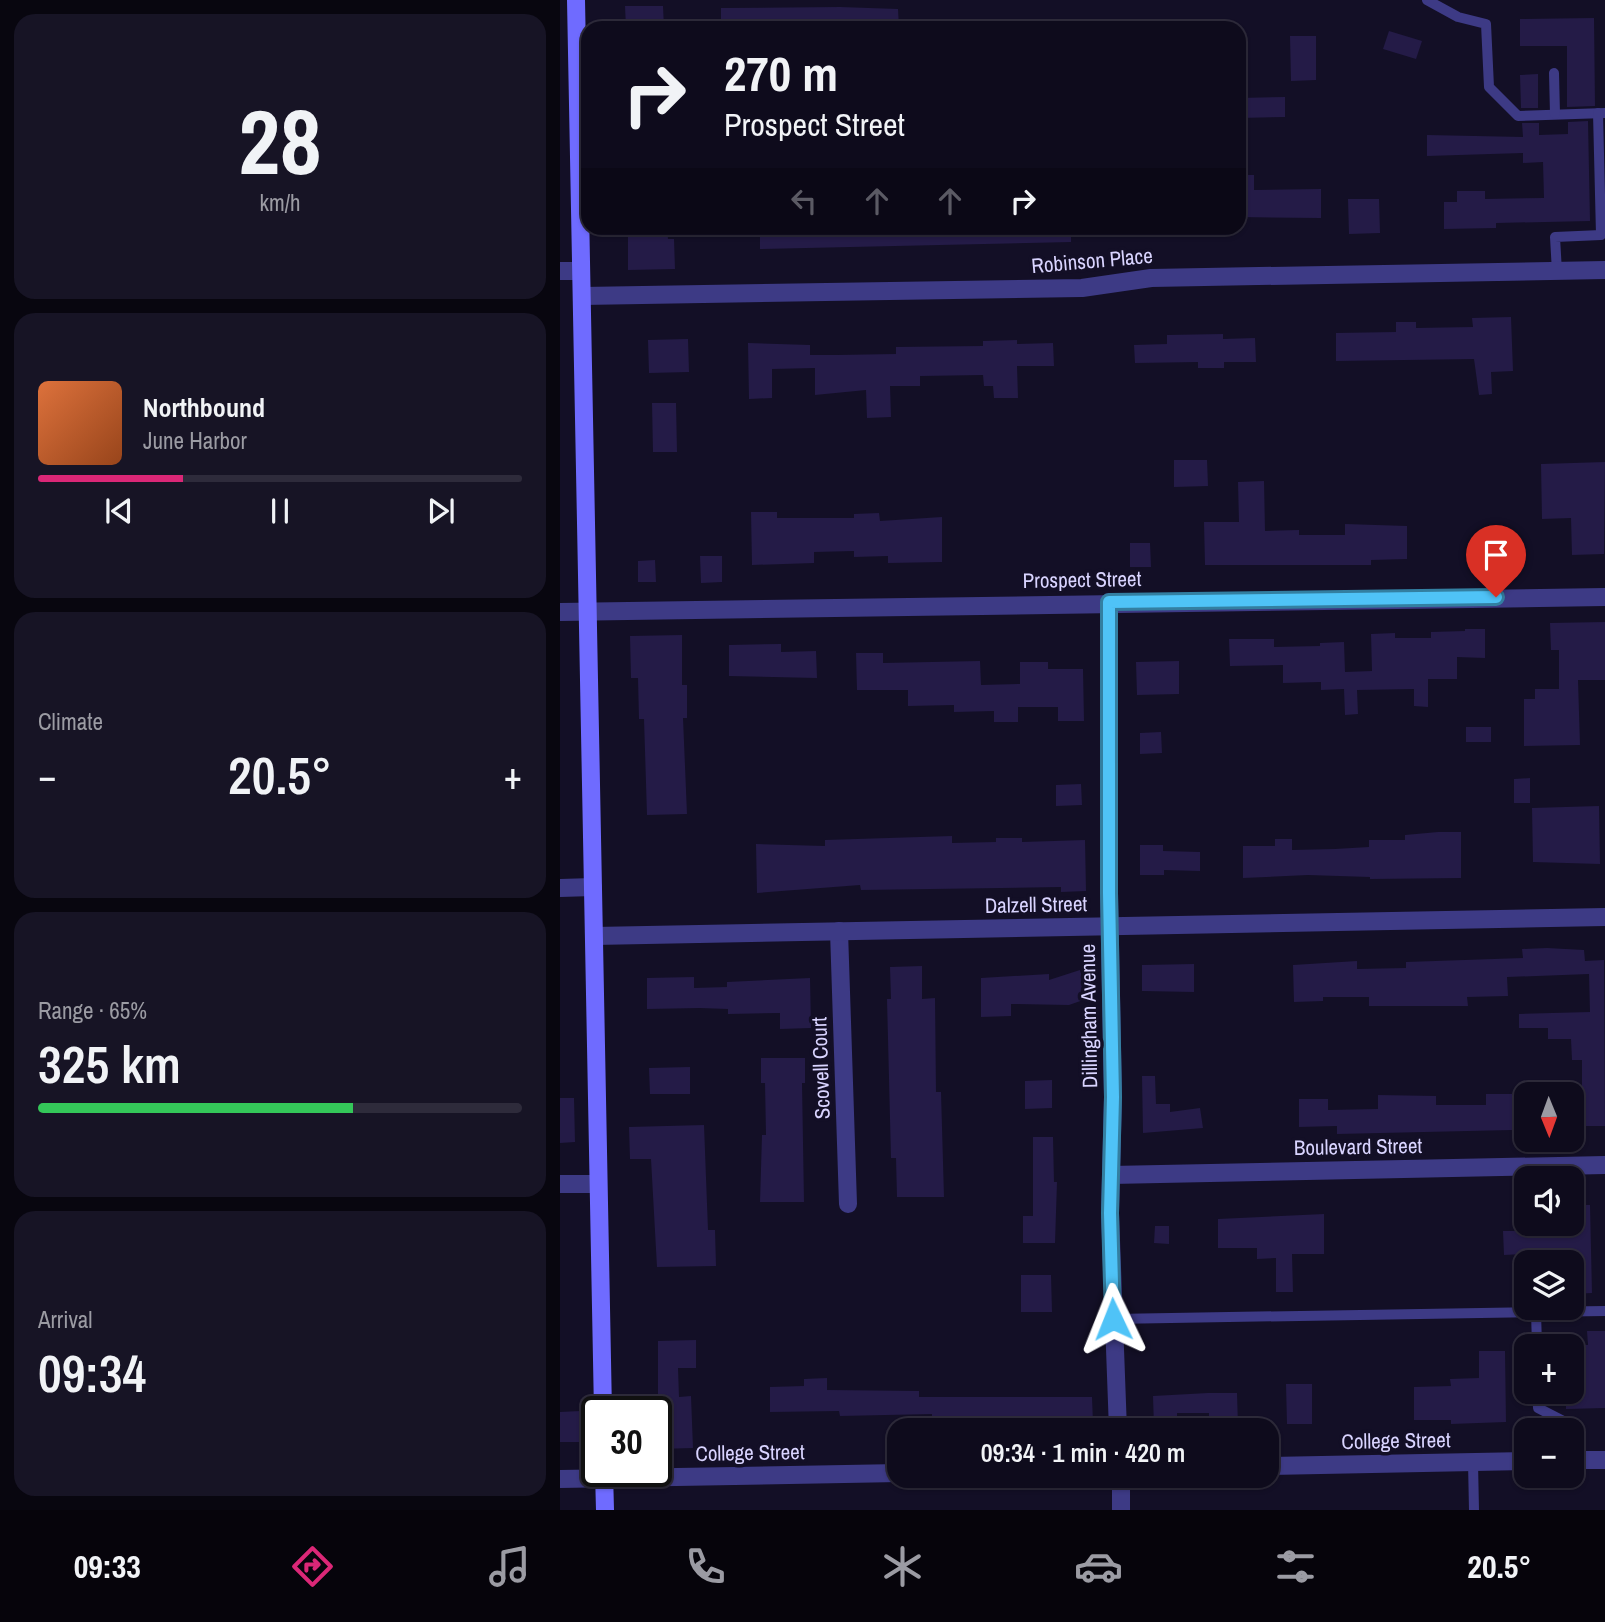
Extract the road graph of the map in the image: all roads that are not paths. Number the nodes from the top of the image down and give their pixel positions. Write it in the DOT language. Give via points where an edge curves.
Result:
graph roads {
  1 [pos="576,0"];
  2 [pos="1427,0"];
  3 [pos="1554,73"];
  4 [pos="1601,113"];
  5 [pos="1555,114"];
  6 [pos="1605,270"];
  7 [pos="560,271"];
  8 [pos="581,271"];
  9 [pos="1557,272"];
  10 [pos="582,296"];
  11 [pos="1605,597"];
  12 [pos="1109,602"];
  13 [pos="588,611"];
  14 [pos="560,612"];
  15 [pos="593,887"];
  16 [pos="560,888"];
  17 [pos="1605,917"];
  18 [pos="1110,926"];
  19 [pos="839,930"];
  20 [pos="594,936"];
  21 [pos="1605,1165"];
  22 [pos="1111,1175"];
  23 [pos="560,1184"];
  24 [pos="598,1184"];
  25 [pos="848,1204"];
  26 [pos="1584,1311"];
  27 [pos="1605,1311"];
  28 [pos="1514,1312"];
  29 [pos="1113,1319"];
  30 [pos="603,1396"];
  31 [pos="1538,1404"];
  32 [pos="1117,1418"];
  33 [pos="1557,1418"];
  34 [pos="1584,1460"];
  35 [pos="1605,1460"];
  36 [pos="1514,1461"];
  37 [pos="1473,1462"];
  38 [pos="1279,1466"];
  39 [pos="887,1473"];
  40 [pos="672,1475"];
  41 [pos="581,1477"];
  42 [pos="560,1479"];
  43 [pos="604,1487"];
  44 [pos="1121,1488"];
  45 [pos="605,1510"];
  46 [pos="1121,1510"];
  47 [pos="1474,1510"];
  1 -- 8 [label="street"];
  2 -- 5 [label="lane" via="1458,17 1486,24 1489,87 1518,116"];
  3 -- 5 [label="lane"];
  4 -- 5 [label="lane"];
  4 -- 9 [label="lane" via="1601,235 1555,237"];
  6 -- 9 [label="street, Robinson Place"];
  7 -- 8 [label="street"];
  8 -- 10 [label="street"];
  9 -- 10 [label="street, Robinson Place" via="1151,278 1082,288"];
  10 -- 13 [label="street"];
  11 -- 12 [label="street, Prospect Street"];
  12 -- 13 [label="street, Prospect Street"];
  12 -- 18 [label="street, Dillingham Avenue"];
  13 -- 14 [label="street, Prospect Street"];
  13 -- 15 [label="street"];
  15 -- 16 [label="street"];
  15 -- 20 [label="street"];
  17 -- 18 [label="street, Dalzell Street"];
  18 -- 19 [label="street, Dalzell Street"];
  18 -- 22 [label="street, Dillingham Avenue"];
  19 -- 20 [label="street, Dalzell Street"];
  19 -- 25 [label="street, Scovell Court"];
  20 -- 24 [label="street"];
  21 -- 22 [label="street, Boulevard Street"];
  22 -- 29 [label="street, Dillingham Avenue"];
  23 -- 24 [label="street"];
  24 -- 30 [label="street"];
  26 -- 27 [label="lane"];
  28 -- 29 [label="lane"];
  29 -- 32 [label="street, Dillingham Avenue"];
  31 -- 33 [label="lane"];
  34 -- 35 [label="street"];
  36 -- 37 [label="street, College Street"];
  37 -- 38 [label="street, College Street"];
  37 -- 47 [label="lane"];
  39 -- 40 [label="street, College Street"];
  41 -- 42 [label="street, College Street"];
  43 -- 45 [label="street"];
  44 -- 46 [label="street"];
}
